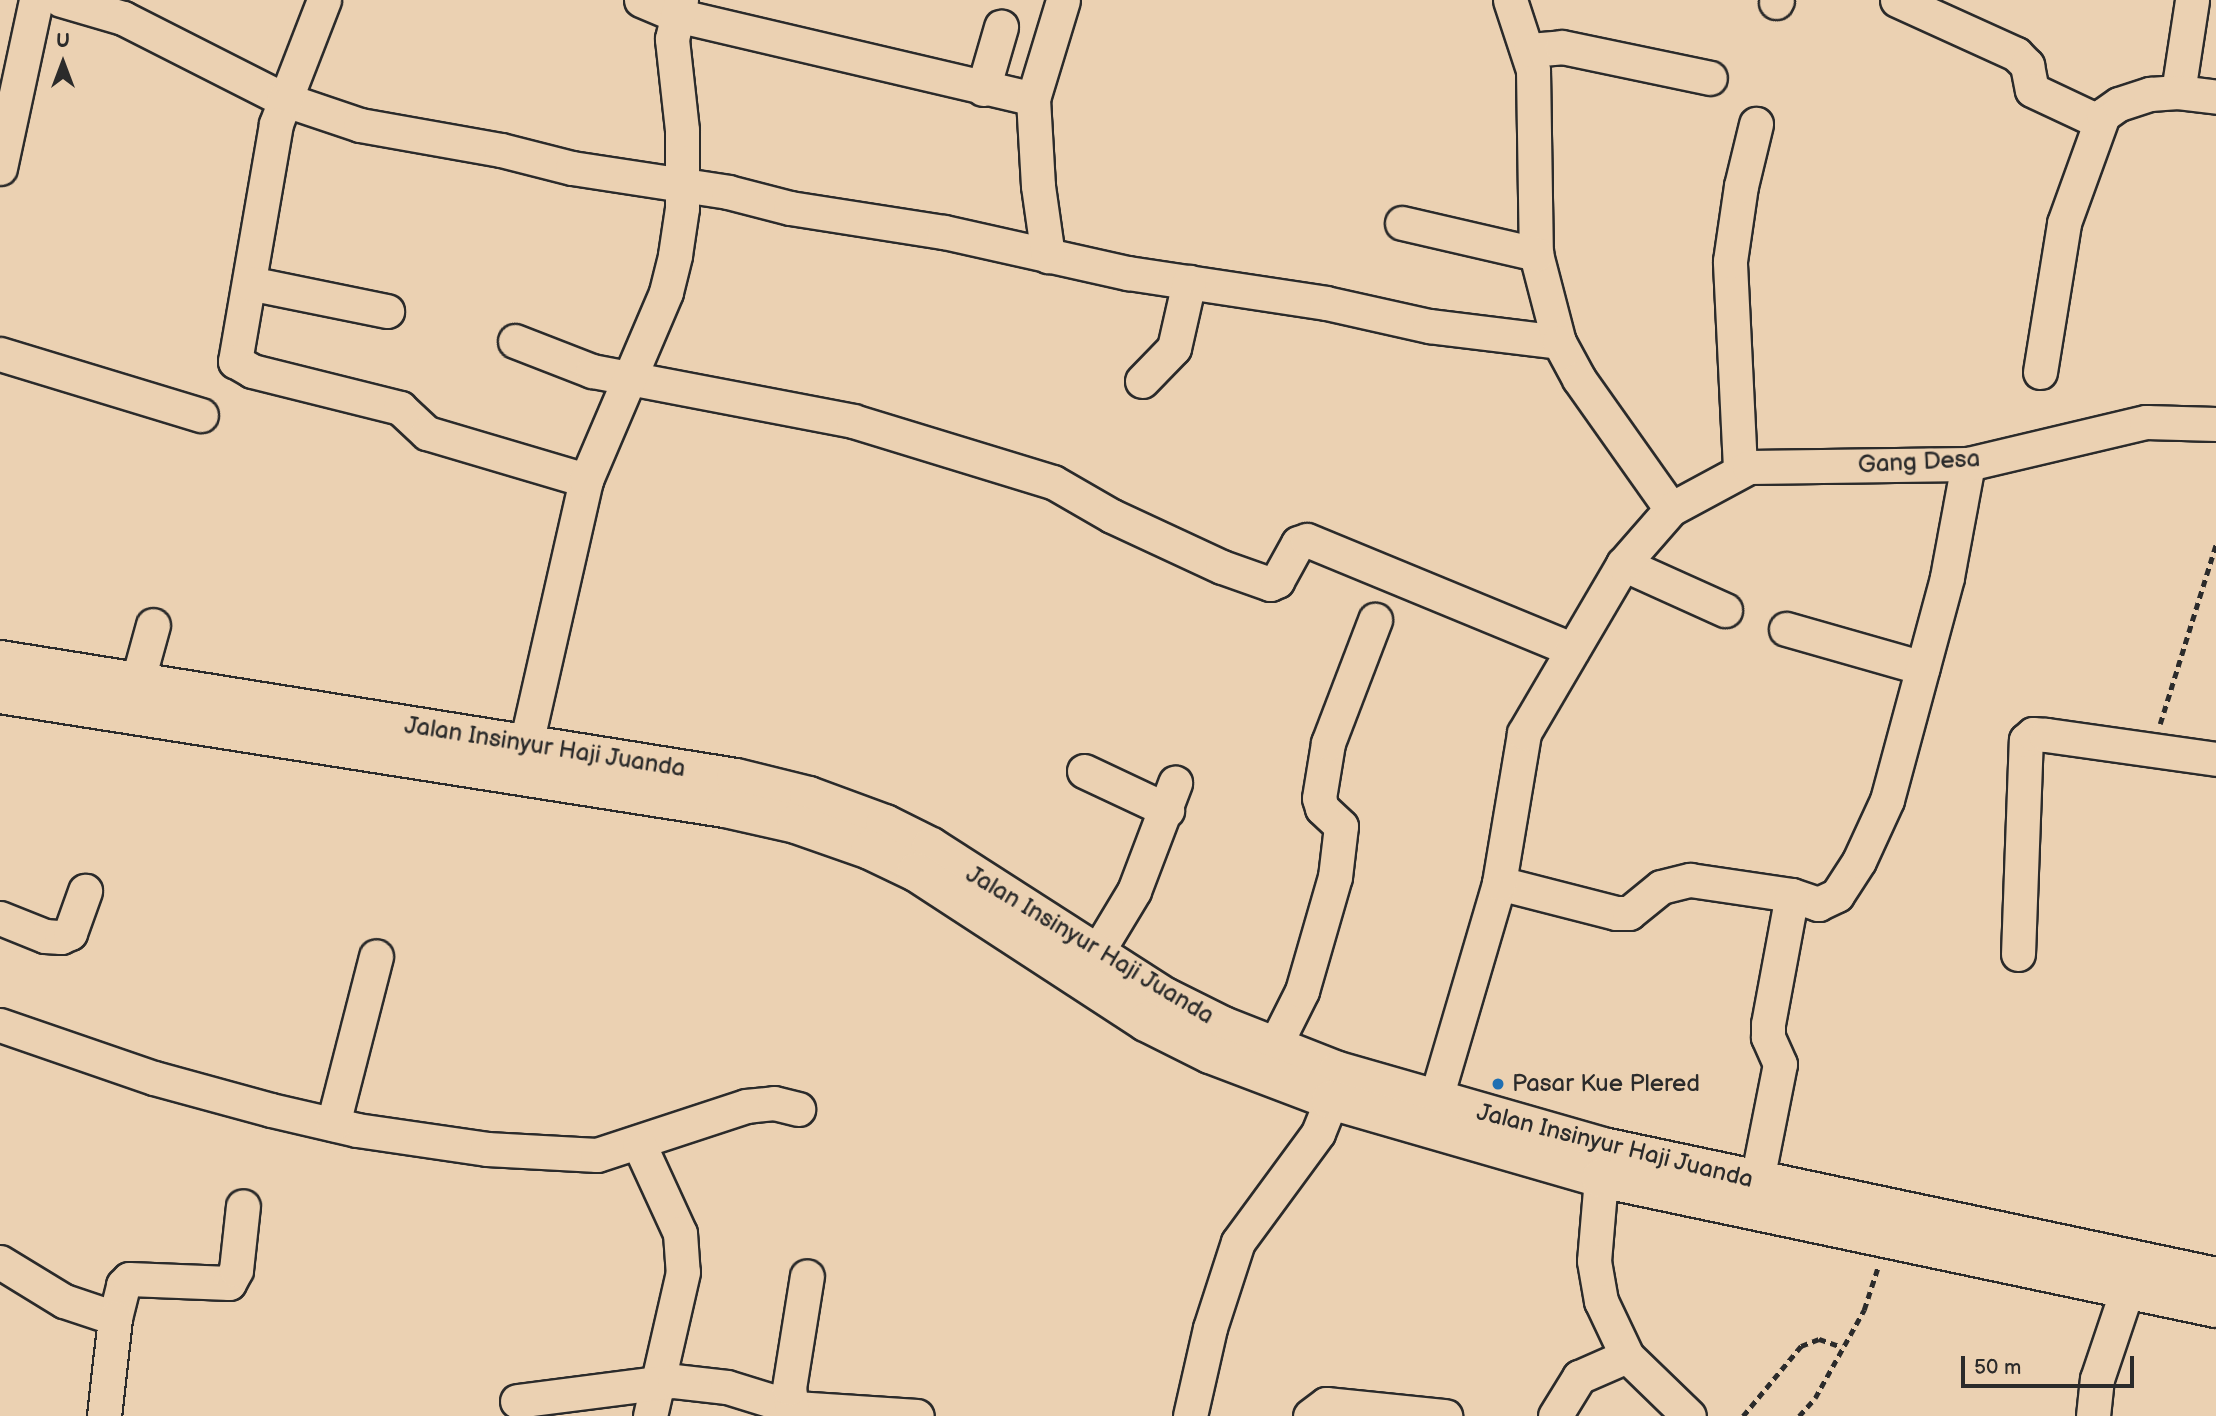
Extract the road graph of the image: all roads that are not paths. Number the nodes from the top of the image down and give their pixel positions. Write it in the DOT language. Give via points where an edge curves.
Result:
graph roads {
  1 [pos="36,0"];
  2 [pos="61,0"];
  3 [pos="324,0"];
  4 [pos="641,0"];
  5 [pos="1063,0"];
  6 [pos="1510,0"];
  7 [pos="1897,0"];
  8 [pos="2192,0"];
  9 [pos="679,8"];
  10 [pos="1000,27"];
  11 [pos="1530,50"];
  12 [pos="1710,78"];
  13 [pos="983,89"];
  14 [pos="2178,92"];
  15 [pos="2216,97"];
  16 [pos="283,99"];
  17 [pos="1033,99"];
  18 [pos="2100,122"];
  19 [pos="1756,124"];
  20 [pos="0,168"];
  21 [pos="681,186"];
  22 [pos="1402,223"];
  23 [pos="1536,254"];
  24 [pos="1048,256"];
  25 [pos="1189,282"];
  26 [pos="249,284"];
  27 [pos="387,311"];
  28 [pos="515,341"];
  29 [pos="1559,342"];
  30 [pos="0,354"];
  31 [pos="2040,372"];
  32 [pos="630,379"];
  33 [pos="1142,380"];
  34 [pos="201,415"];
  35 [pos="2216,424"];
  36 [pos="1968,464"];
  37 [pos="1740,468"];
  38 [pos="586,480"];
  39 [pos="1671,509"];
  40 [pos="1623,564"];
  41 [pos="1725,610"];
  42 [pos="1375,620"];
  43 [pos="153,625"];
  44 [pos="1786,629"];
  45 [pos="1572,649"];
  46 [pos="0,660"];
  47 [pos="1923,668"];
  48 [pos="136,683"];
  49 [pos="0,694"];
  50 [pos="526,744"];
  51 [pos="2216,759"];
  52 [pos="1084,771"];
  53 [pos="877,837"];
  54 [pos="923,860"];
  55 [pos="1499,883"];
  56 [pos="85,891"];
  57 [pos="1792,895"];
  58 [pos="0,918"];
  59 [pos="1096,954"];
  60 [pos="2018,954"];
  61 [pos="376,956"];
  62 [pos="0,1025"];
  63 [pos="1274,1047"];
  64 [pos="1331,1100"];
  65 [pos="1435,1101"];
  66 [pos="797,1109"];
  67 [pos="333,1124"];
  68 [pos="621,1149"];
  69 [pos="1601,1178"];
  70 [pos="1757,1180"];
  71 [pos="243,1206"];
  72 [pos="0,1262"];
  73 [pos="2077,1265"];
  74 [pos="807,1276"];
  75 [pos="2216,1277"];
  76 [pos="2127,1290"];
  77 [pos="2216,1307"];
  78 [pos="115,1318"];
  79 [pos="1627,1356"];
  80 [pos="658,1382"];
  81 [pos="517,1401"];
  82 [pos="794,1412"];
  83 [pos="104,1416"];
  84 [pos="650,1416"];
  85 [pos="917,1416"];
  86 [pos="1190,1416"];
  87 [pos="1310,1416"];
  88 [pos="1445,1416"];
  89 [pos="1555,1416"];
  90 [pos="1689,1416"];
  91 [pos="2093,1416"];
  1 -- 20 [label="street"];
  2 -- 16 [label="street" via="123,18"];
  3 -- 16 [label="street"];
  4 -- 9 [label="street"];
  5 -- 17 [label="street"];
  6 -- 11 [label="street"];
  7 -- 18 [label="street" via="2016,54 2027,65 2032,90 2039,96"];
  8 -- 14 [label="street"];
  9 -- 13 [label="street"];
  9 -- 21 [label="street" via="672,39 681,90"];
  10 -- 13 [label="street"];
  11 -- 12 [label="street" via="1562,47"];
  11 -- 23 [label="street"];
  13 -- 17 [label="street"];
  14 -- 15 [label="street"];
  14 -- 18 [label="street" via="2119,104"];
  16 -- 21 [label="street" via="398,134"];
  16 -- 26 [label="street" via="265,173"];
  17 -- 24 [label="street"];
  18 -- 31 [label="street" via="2064,223"];
  19 -- 37 [label="street" via="1730,261"];
  21 -- 24 [label="street" via="944,232"];
  21 -- 32 [label="street" via="681,222 666,292"];
  22 -- 23 [label="street"];
  23 -- 29 [label="street"];
  24 -- 25 [label="street"];
  25 -- 29 [label="street" via="1429,326"];
  25 -- 33 [label="street" via="1174,348"];
  26 -- 27 [label="street"];
  26 -- 38 [label="street" via="234,358 240,366 400,408 427,433"];
  28 -- 32 [label="street" via="592,371"];
  29 -- 39 [label="street" via="1579,379"];
  30 -- 34 [label="street"];
  32 -- 38 [label="street"];
  32 -- 45 [label="street" via="853,421 1053,482 1222,567 1270,584 1277,581 1297,543 1307,540"];
  35 -- 36 [label="street, Gang Desa" via="2146,422"];
  36 -- 37 [label="street, Gang Desa"];
  36 -- 47 [label="street"];
  37 -- 39 [label="street, Gang Desa"];
  38 -- 50 [label="street"];
  39 -- 40 [label="street, Gang Desa"];
  40 -- 41 [label="street"];
  40 -- 45 [label="street, Gang Desa"];
  42 -- 63 [label="street" via="1328,743 1319,798 1322,808 1342,826 1335,877 1302,991"];
  43 -- 48 [label="street"];
  44 -- 47 [label="street"];
  45 -- 55 [label="street, Gang Desa" via="1524,733"];
  46 -- 48 [label="highway, Jalan Insinyur Haji Juanda"];
  47 -- 57 [label="street" via="1887,800 1859,861 1829,902 1818,904"];
  48 -- 50 [label="highway, Jalan Insinyur Haji Juanda"];
  49 -- 53 [label="highway, Jalan Insinyur Haji Juanda" via="725,808"];
  50 -- 53 [label="highway, Jalan Insinyur Haji Juanda" via="736,778 809,796"];
  51 -- 60 [label="street" via="2033,734 2026,740"];
  52 -- 59 [label="street" via="1171,797 1134,891"];
  53 -- 54 [label="highway, Jalan Insinyur Haji Juanda"];
  54 -- 59 [label="highway, Jalan Insinyur Haji Juanda"];
  54 -- 64 [label="highway, Jalan Insinyur Haji Juanda" via="1146,1022 1210,1054"];
  55 -- 57 [label="street" via="1616,913 1641,907 1661,887 1683,881"];
  55 -- 65 [label="street, Gang Desa"];
  56 -- 58 [label="street" via="71,933 61,937"];
  57 -- 70 [label="street" via="1768,1024 1768,1037 1780,1064"];
  59 -- 63 [label="highway, Jalan Insinyur Haji Juanda" via="1165,997"];
  61 -- 67 [label="street"];
  62 -- 67 [label="street" via="154,1078"];
  63 -- 65 [label="highway, Jalan Insinyur Haji Juanda"];
  64 -- 69 [label="highway, Jalan Insinyur Haji Juanda"];
  64 -- 86 [label="street" via="1318,1133 1237,1242 1210,1328"];
  65 -- 70 [label="highway, Jalan Insinyur Haji Juanda" via="1603,1147"];
  66 -- 68 [label="street" via="774,1103 746,1106"];
  67 -- 68 [label="street" via="488,1149"];
  68 -- 80 [label="street" via="680,1233 683,1272"];
  69 -- 73 [label="highway, Jalan Insinyur Haji Juanda" via="1887,1239"];
  69 -- 79 [label="street" via="1594,1262 1601,1301"];
  70 -- 73 [label="highway, Jalan Insinyur Haji Juanda"];
  71 -- 78 [label="street" via="236,1270 229,1283 129,1279 123,1285"];
  72 -- 78 [label="street" via="64,1301"];
  73 -- 75 [label="highway, Jalan Insinyur Haji Juanda"];
  73 -- 76 [label="highway, Jalan Insinyur Haji Juanda"];
  74 -- 82 [label="street" via="789,1388"];
  76 -- 77 [label="highway, Jalan Insinyur Haji Juanda"];
  76 -- 91 [label="street" via="2097,1379"];
  78 -- 83 [label="street"];
  79 -- 89 [label="street" via="1579,1377"];
  79 -- 90 [label="street"];
  80 -- 81 [label="street"];
  80 -- 82 [label="street" via="727,1387"];
  80 -- 84 [label="street"];
  82 -- 85 [label="street"];
  87 -- 88 [label="street" via="1326,1405"];
}
